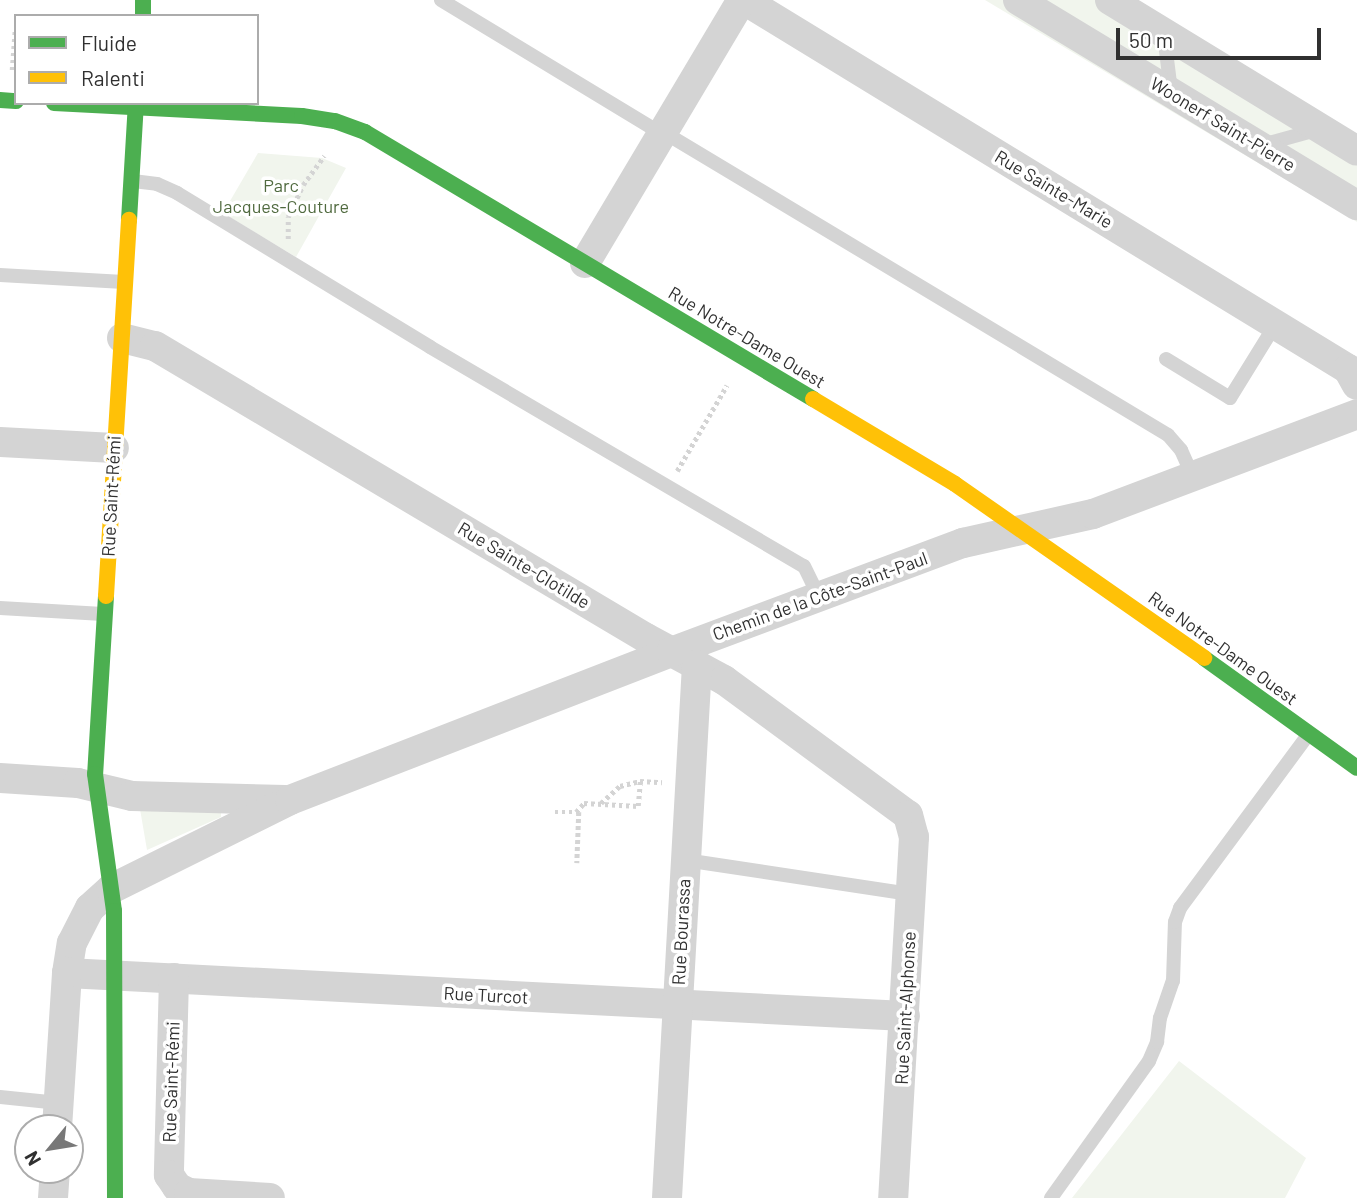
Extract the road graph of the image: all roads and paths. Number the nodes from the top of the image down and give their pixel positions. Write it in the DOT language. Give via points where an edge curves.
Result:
graph roads {
  1 [pos="441,0"];
  2 [pos="743,0"];
  3 [pos="1018,0"];
  4 [pos="1110,0"];
  5 [pos="1163,33"];
  6 [pos="14,43"];
  7 [pos="12,70"];
  8 [pos="1172,93"];
  9 [pos="136,105"];
  10 [pos="651,127"];
  11 [pos="1321,129"];
  12 [pos="675,139"];
  13 [pos="1259,146"];
  14 [pos="1357,151"];
  15 [pos="324,156"];
  16 [pos="132,180"];
  17 [pos="1357,205"];
  18 [pos="283,249"];
  19 [pos="585,263"];
  20 [pos="0,275"];
  21 [pos="125,282"];
  22 [pos="1275,325"];
  23 [pos="122,338"];
  24 [pos="1166,359"];
  25 [pos="732,379"];
  26 [pos="1357,385"];
  27 [pos="1357,414"];
  28 [pos="0,442"];
  29 [pos="114,448"];
  30 [pos="682,463"];
  31 [pos="1193,477"];
  32 [pos="1022,529"];
  33 [pos="819,597"];
  34 [pos="0,608"];
  35 [pos="104,614"];
  36 [pos="684,659"];
  37 [pos="1309,734"];
  38 [pos="1357,768"];
  39 [pos="0,778"];
  40 [pos="640,781"];
  41 [pos="670,782"];
  42 [pos="95,787"];
  43 [pos="290,800"];
  44 [pos="601,804"];
  45 [pos="555,812"];
  46 [pos="576,812"];
  47 [pos="911,819"];
  48 [pos="685,860"];
  49 [pos="577,863"];
  50 [pos="111,889"];
  51 [pos="911,894"];
  52 [pos="67,973"];
  53 [pos="174,978"];
  54 [pos="113,984"];
  55 [pos="677,1005"];
  56 [pos="905,1016"];
  57 [pos="0,1097"];
  58 [pos="52,1114"];
  59 [pos="58,1114"];
  60 [pos="99,1143"];
  61 [pos="115,1198"];
  62 [pos="270,1198"];
  63 [pos="667,1198"];
  64 [pos="893,1198"];
  65 [pos="1051,1198"];
  1 -- 10 [label="lane"];
  2 -- 19 [label="street"];
  2 -- 22 [label="street, Rue Sainte-Marie"];
  3 -- 8 [label="street, Woonerf Saint-Pierre"];
  4 -- 5 [label="street"];
  5 -- 8 [label="lane"];
  5 -- 11 [label="street"];
  6 -- 7 [label="path"];
  8 -- 13 [label="street, Woonerf Saint-Pierre"];
  9 -- 16 [label="main road, Rue Saint-Rémi"];
  9 -- 19 [label="main road, Rue Notre-Dame Ouest" via="302,116 351,126"];
  11 -- 13 [label="lane"];
  11 -- 14 [label="street"];
  12 -- 31 [label="lane" via="1168,435"];
  13 -- 17 [label="street, Woonerf Saint-Pierre"];
  15 -- 18 [label="path" via="288,217 290,232"];
  16 -- 21 [label="main road, Rue Saint-Rémi"];
  16 -- 33 [label="lane" via="177,193 804,566"];
  19 -- 32 [label="main road, Rue Notre-Dame Ouest" via="955,484"];
  20 -- 21 [label="lane"];
  21 -- 23 [label="main road, Rue Saint-Rémi"];
  22 -- 24 [label="lane" via="1230,398"];
  22 -- 26 [label="street, Rue Sainte-Marie" via="1348,369"];
  23 -- 29 [label="main road, Rue Saint-Rémi"];
  23 -- 36 [label="street, Rue Sainte-Clotilde" via="155,346"];
  25 -- 30 [label="path"];
  27 -- 31 [label="street, Chemin de la Côte-Saint-Paul"];
  28 -- 29 [label="street"];
  29 -- 35 [label="main road, Rue Saint-Rémi"];
  31 -- 32 [label="street, Chemin de la Côte-Saint-Paul" via="1093,514"];
  32 -- 33 [label="street, Chemin de la Côte-Saint-Paul" via="962,543"];
  32 -- 37 [label="main road, Rue Notre-Dame Ouest"];
  33 -- 36 [label="street, Chemin de la Côte-Saint-Paul"];
  34 -- 35 [label="lane"];
  35 -- 42 [label="main road, Rue Saint-Rémi"];
  36 -- 43 [label="street, Chemin de la Côte-Saint-Paul"];
  36 -- 47 [label="street, Rue Sainte-Clotilde" via="757,704"];
  36 -- 48 [label="street, Rue Bourassa"];
  37 -- 38 [label="main road, Rue Notre-Dame Ouest"];
  37 -- 65 [label="lane" via="1180,908 1175,922 1173,981 1149,1061"];
  39 -- 42 [label="street, Chemin de la Côte-Saint-Paul"];
  40 -- 41 [label="path"];
  40 -- 44 [label="path" via="620,786"];
  40 -- 44 [label="path" via="638,806"];
  42 -- 43 [label="street, Chemin de la Côte-Saint-Paul" via="132,796"];
  42 -- 50 [label="main road, Rue Saint-Rémi"];
  43 -- 50 [label="street, Chemin de la Côte-Saint-Paul"];
  44 -- 46 [label="path" via="584,803"];
  45 -- 46 [label="path"];
  46 -- 49 [label="path"];
  47 -- 51 [label="street, Rue Saint-Alphonse"];
  48 -- 51 [label="lane"];
  48 -- 55 [label="street, Rue Bourassa"];
  50 -- 52 [label="street" via="97,899 81,923"];
  50 -- 54 [label="main road, Rue Saint-Rémi"];
  51 -- 56 [label="street, Rue Saint-Alphonse"];
  52 -- 54 [label="street, Rue Turcot"];
  52 -- 59 [label="street"];
  53 -- 54 [label="street, Rue Turcot"];
  53 -- 55 [label="street, Rue Turcot"];
  53 -- 62 [label="street, Rue Saint-Rémi" via="168,1170 174,1184 189,1193"];
  54 -- 60 [label="main road, Rue Saint-Rémi"];
  54 -- 61 [label="main road, Rue Saint-Rémi"];
  55 -- 56 [label="street, Rue Turcot"];
  55 -- 63 [label="street, Rue Bourassa"];
  56 -- 64 [label="street, Rue Saint-Alphonse"];
  57 -- 58 [label="lane"];
}
